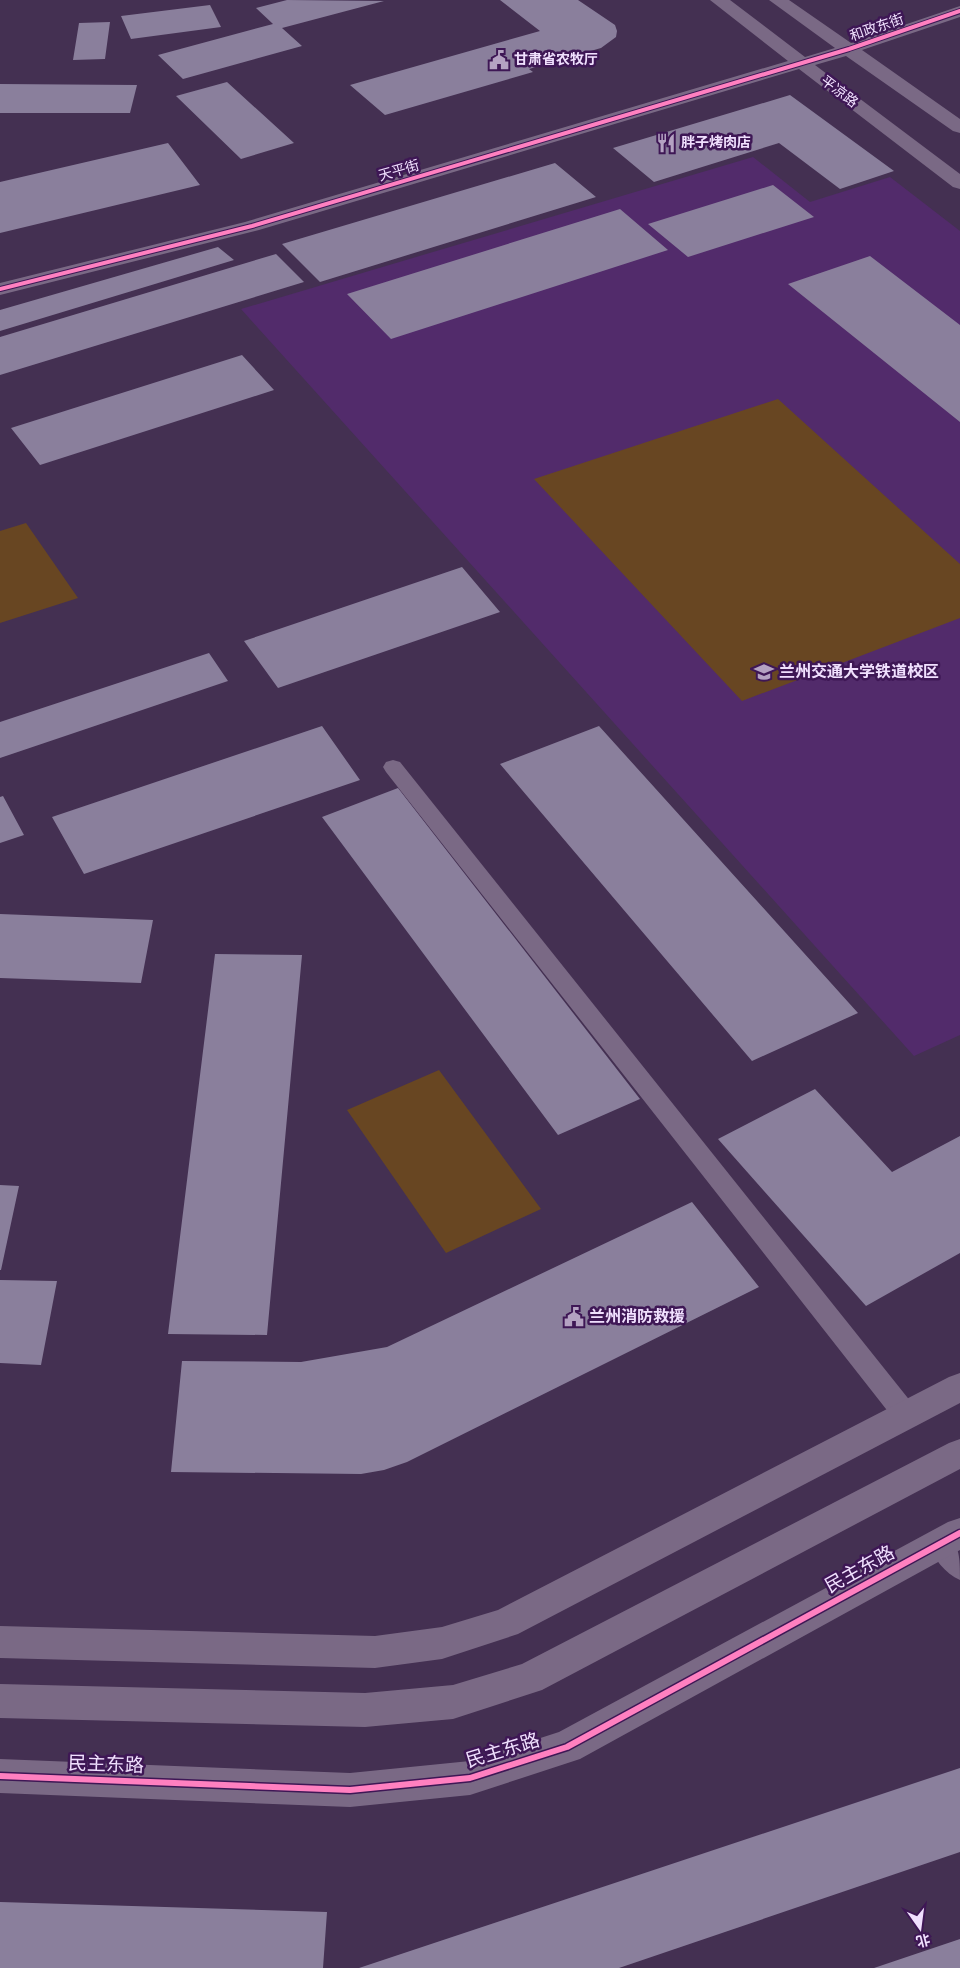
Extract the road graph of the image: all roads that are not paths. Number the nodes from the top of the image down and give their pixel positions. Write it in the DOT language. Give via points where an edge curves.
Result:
graph roads {
  1 [pos="719,0"];
  2 [pos="778,0"];
  3 [pos="960,11"];
  4 [pos="849,49"];
  5 [pos="801,64"];
  6 [pos="960,127"];
  7 [pos="960,183"];
  8 [pos="0,289"];
  9 [pos="392,767"];
  10 [pos="960,1387"];
  11 [pos="906,1415"];
  12 [pos="960,1454"];
  13 [pos="954,1548"];
  14 [pos="0,1642"];
  15 [pos="0,1701"];
  16 [pos="0,1776"];
  1 -- 5 [label="street, 平凉路"];
  2 -- 4 [label="street"];
  3 -- 4 [label="street, 和政东街"];
  4 -- 5 [label="street, 和政东街"];
  4 -- 6 [label="street"];
  5 -- 7 [label="street, 平凉路"];
  5 -- 8 [label="street, 天平街" via="252,226"];
  9 -- 11 [label="lane"];
  10 -- 11 [label="street"];
  11 -- 14 [label="street" via="506,1623 442,1643 375,1652"];
  12 -- 15 [label="street" via="530,1678 453,1702 364,1710"];
  13 -- 16 [label="street, 民主东路" via="568,1747 470,1778 350,1790"];
}
